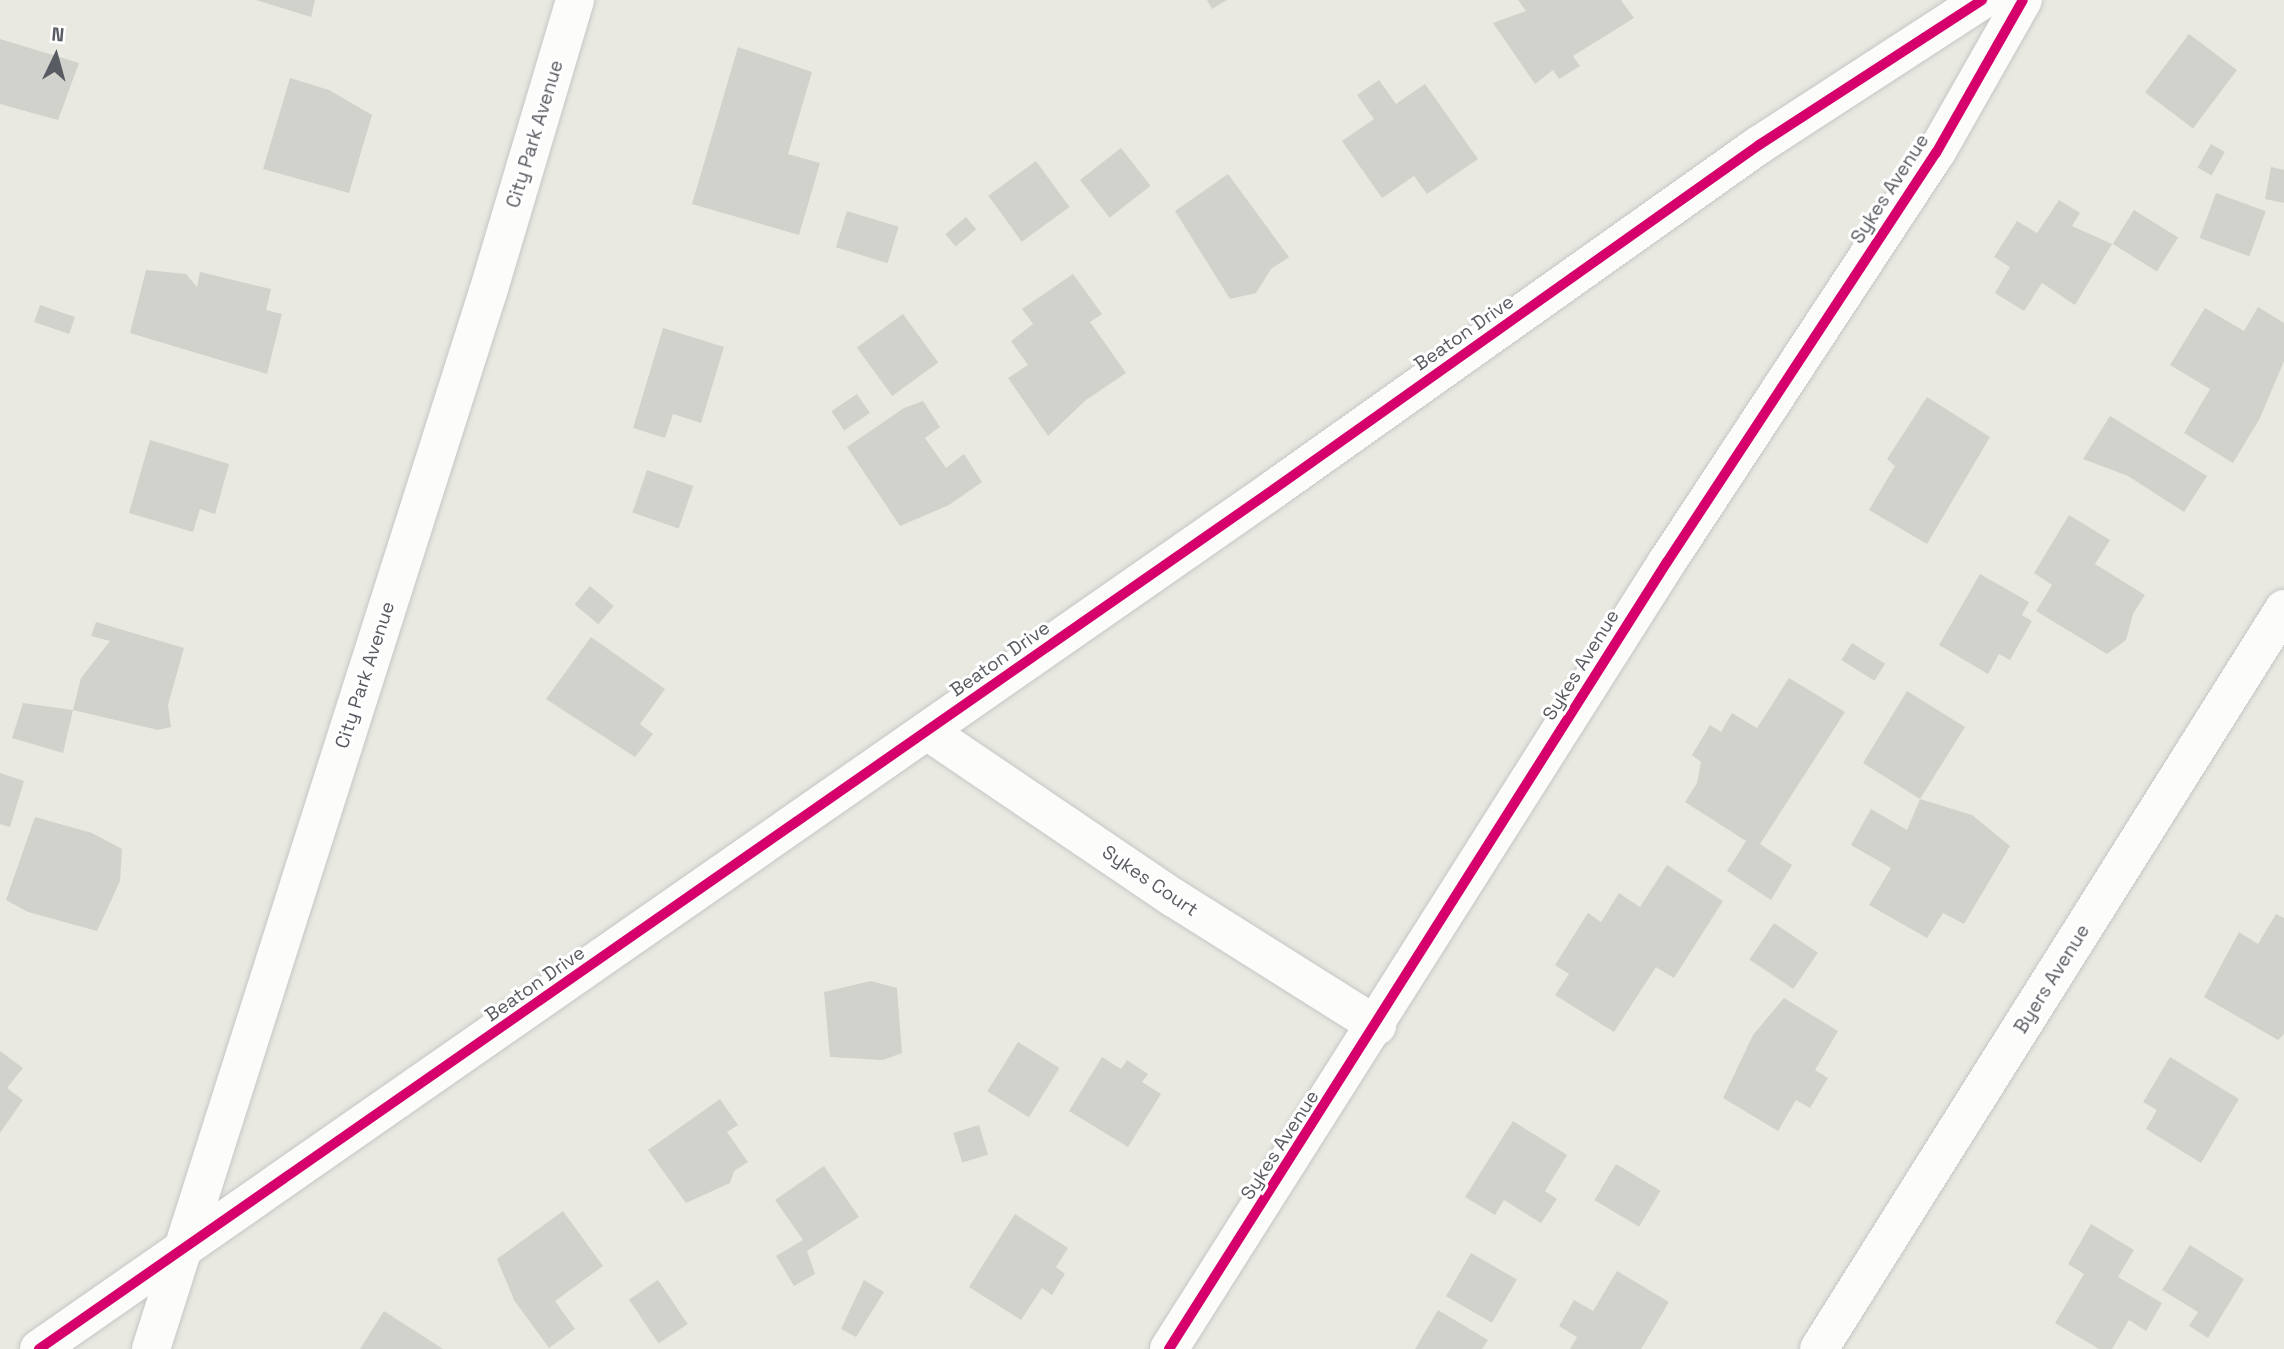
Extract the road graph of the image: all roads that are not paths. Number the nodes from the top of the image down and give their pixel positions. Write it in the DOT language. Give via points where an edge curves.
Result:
graph roads {
  1 [pos="575,0"];
  2 [pos="1982,0"];
  3 [pos="2023,0"];
  4 [pos="2284,609"];
  5 [pos="927,731"];
  6 [pos="1377,1026"];
  7 [pos="181,1252"];
  8 [pos="39,1349"];
  9 [pos="150,1349"];
  10 [pos="1169,1349"];
  11 [pos="1819,1349"];
  1 -- 7 [label="street, City Park Avenue" via="484,305"];
  2 -- 5 [label="street, Beaton Drive" via="1748,153"];
  3 -- 6 [label="street, Sykes Avenue" via="1936,153 1667,562"];
  4 -- 11 [label="street, Byers Avenue"];
  5 -- 6 [label="street, Sykes Court" via="1174,898"];
  5 -- 7 [label="street, Beaton Drive"];
  6 -- 10 [label="street, Sykes Avenue"];
  7 -- 8 [label="street, Beaton Drive"];
  7 -- 9 [label="street, City Park Avenue"];
}
